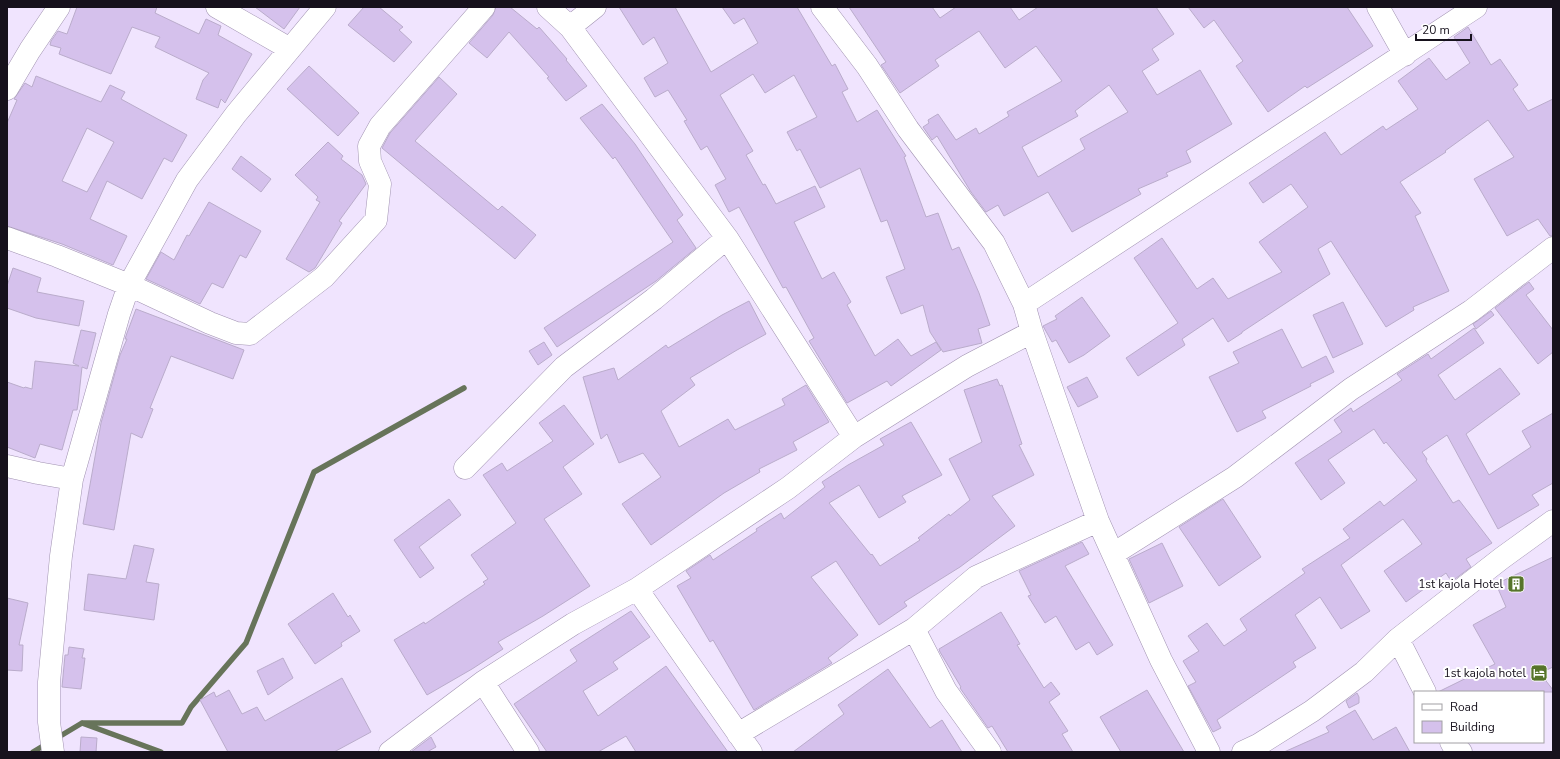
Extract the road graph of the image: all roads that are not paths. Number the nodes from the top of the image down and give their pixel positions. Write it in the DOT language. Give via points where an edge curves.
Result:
graph roads {
  1 [pos="59,7"];
  2 [pos="217,7"];
  3 [pos="325,7"];
  4 [pos="484,7"];
  5 [pos="548,7"];
  6 [pos="595,7"];
  7 [pos="1378,7"];
  8 [pos="1476,7"];
  9 [pos="827,9"];
  10 [pos="570,27"];
  11 [pos="290,49"];
  12 [pos="1405,55"];
  13 [pos="7,89"];
  14 [pos="7,238"];
  15 [pos="727,238"];
  16 [pos="1553,248"];
  17 [pos="129,285"];
  18 [pos="1024,304"];
  19 [pos="1032,332"];
  20 [pos="854,437"];
  21 [pos="7,466"];
  22 [pos="465,468"];
  23 [pos="72,479"];
  24 [pos="1098,521"];
  25 [pos="1553,521"];
  26 [pos="1113,554"];
  27 [pos="637,589"];
  28 [pos="914,628"];
  29 [pos="1398,639"];
  30 [pos="483,682"];
  31 [pos="1424,691"];
  32 [pos="738,734"];
  33 [pos="1452,743"];
  34 [pos="53,752"];
  35 [pos="390,752"];
  36 [pos="528,752"];
  37 [pos="751,752"];
  38 [pos="990,752"];
  39 [pos="1209,752"];
  40 [pos="1243,752"];
  41 [pos="1461,752"];
  1 -- 13 [label="street"];
  2 -- 11 [label="street"];
  3 -- 11 [label="street"];
  4 -- 17 [label="street" via="380,126 369,146 370,161 380,184 376,220 324,277 250,334 236,333 210,323"];
  5 -- 10 [label="street"];
  6 -- 10 [label="street"];
  7 -- 12 [label="street"];
  8 -- 12 [label="street"];
  9 -- 18 [label="street" via="908,128 994,243"];
  10 -- 15 [label="street"];
  11 -- 17 [label="street" via="236,114 187,180"];
  12 -- 18 [label="street"];
  14 -- 17 [label="street"];
  15 -- 20 [label="street"];
  15 -- 22 [label="street" via="654,299 564,367"];
  16 -- 26 [label="street" via="1470,311 1351,390 1235,477"];
  17 -- 23 [label="street"];
  18 -- 19 [label="street"];
  19 -- 20 [label="street" via="967,366"];
  19 -- 24 [label="street"];
  20 -- 27 [label="street" via="788,488"];
  21 -- 23 [label="street"];
  23 -- 34 [label="street" via="61,556 49,682 49,722"];
  24 -- 26 [label="street"];
  24 -- 28 [label="street" via="976,577"];
  25 -- 29 [label="street"];
  26 -- 39 [label="street" via="1161,660"];
  27 -- 30 [label="street" via="573,624"];
  27 -- 32 [label="street"];
  28 -- 32 [label="street"];
  28 -- 38 [label="street" via="946,691"];
  29 -- 31 [label="street"];
  29 -- 40 [label="street" via="1364,672 1312,711"];
  30 -- 35 [label="street"];
  30 -- 36 [label="street"];
  32 -- 37 [label="street"];
  33 -- 41 [label="street" via="1456,751"];
}
